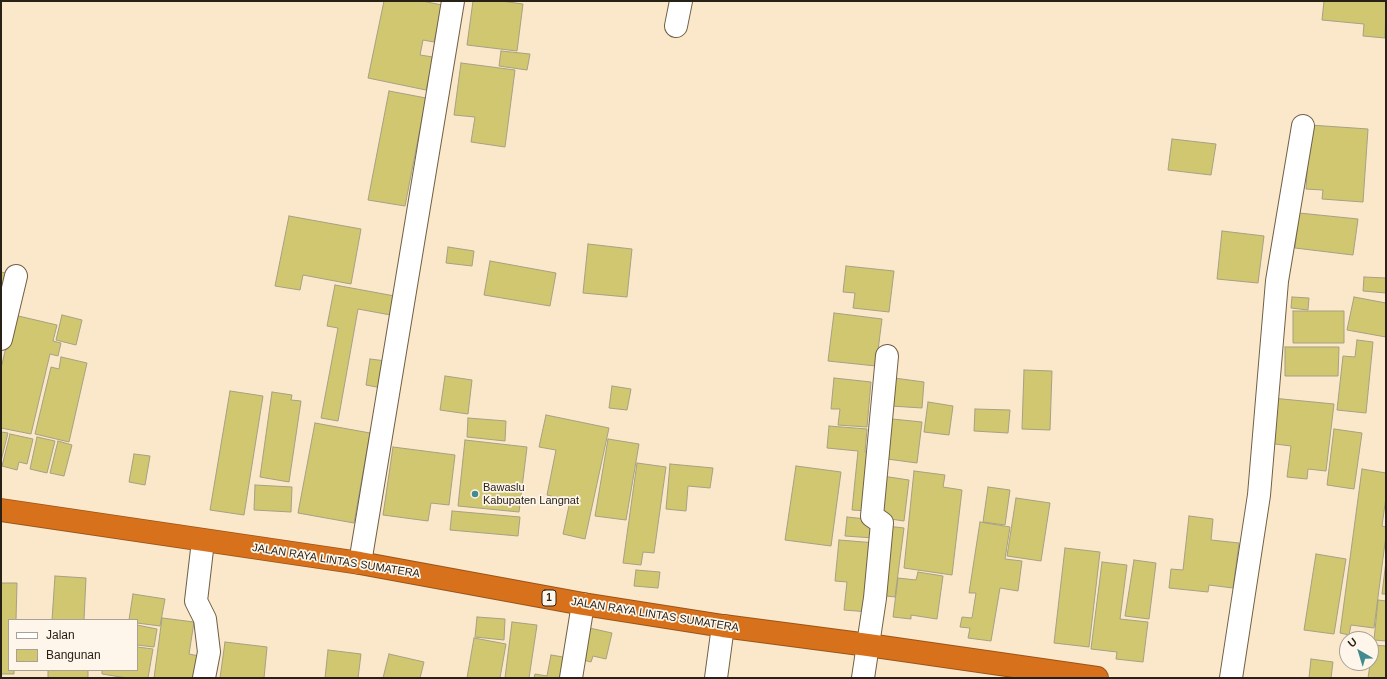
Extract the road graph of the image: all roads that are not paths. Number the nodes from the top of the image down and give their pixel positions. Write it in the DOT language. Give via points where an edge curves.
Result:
graph roads {
  1 [pos="453,1"];
  2 [pos="682,1"];
  3 [pos="676,26"];
  4 [pos="1303,126"];
  5 [pos="16,276"];
  6 [pos="1,339"];
  7 [pos="888,356"];
  8 [pos="1,510"];
  9 [pos="204,541"];
  10 [pos="360,563"];
  11 [pos="583,604"];
  12 [pos="723,626"];
  13 [pos="868,644"];
  14 [pos="204,678"];
  15 [pos="571,678"];
  16 [pos="716,678"];
  17 [pos="863,678"];
  18 [pos="1096,678"];
  19 [pos="1231,678"];
  1 -- 10 [label="street"];
  2 -- 3 [label="street"];
  4 -- 19 [label="street" via="1277,281 1258,495"];
  5 -- 6 [label="street"];
  7 -- 13 [label="street" via="872,516 882,522"];
  8 -- 9 [label="highway, JALAN RAYA LINTAS SUMATERA / 1"];
  9 -- 10 [label="highway, JALAN RAYA LINTAS SUMATERA / 1"];
  9 -- 14 [label="street" via="196,601 205,619 209,652"];
  10 -- 11 [label="highway, JALAN RAYA LINTAS SUMATERA / 1"];
  11 -- 12 [label="highway, JALAN RAYA LINTAS SUMATERA / 1"];
  11 -- 15 [label="street"];
  12 -- 13 [label="highway, JALAN RAYA LINTAS SUMATERA / 1"];
  12 -- 16 [label="street"];
  13 -- 17 [label="street"];
  13 -- 18 [label="highway, JALAN RAYA LINTAS SUMATERA / 1"];
}
